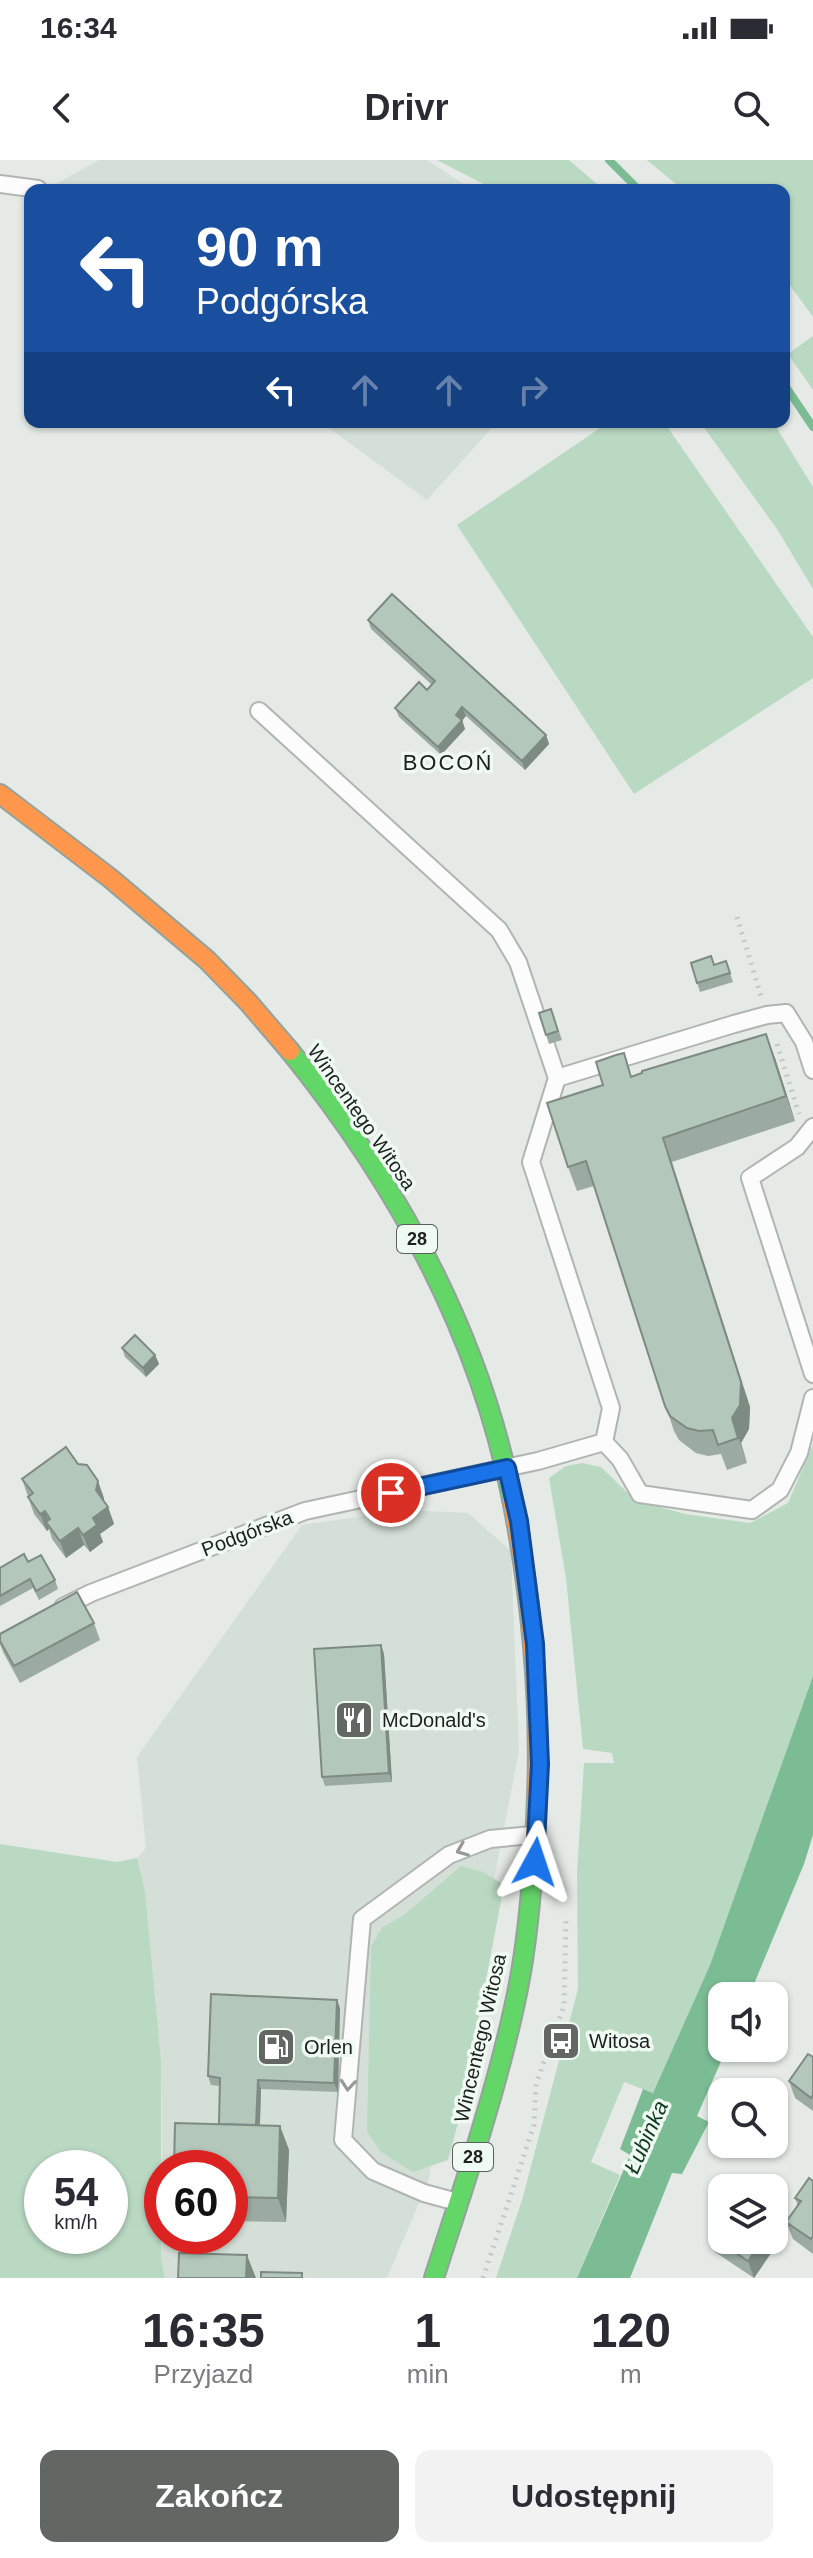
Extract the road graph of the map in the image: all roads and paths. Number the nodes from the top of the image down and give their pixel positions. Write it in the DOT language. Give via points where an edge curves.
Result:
graph roads {
  1 [pos="0,184"];
  2 [pos="24,187"];
  3 [pos="259,711"];
  4 [pos="0,794"];
  5 [pos="813,1070"];
  6 [pos="557,1078"];
  7 [pos="813,1127"];
  8 [pos="813,1374"];
  9 [pos="813,1398"];
  10 [pos="604,1442"];
  11 [pos="507,1468"];
  12 [pos="52,1612"];
  13 [pos="538,1834"];
  14 [pos="567,1914"];
  15 [pos="459,2202"];
  16 [pos="434,2278"];
  17 [pos="483,2278"];
  1 -- 2 [label="lane"];
  3 -- 6 [label="lane" via="499,930 518,962"];
  4 -- 11 [label="main road, Wincentego Witosa / 28" via="127,890 216,968 314,1083 399,1208 452,1308"];
  5 -- 6 [label="lane" via="786,1013"];
  6 -- 10 [label="lane" via="531,1162 611,1408"];
  7 -- 8 [label="lane" via="797,1147 750,1178"];
  9 -- 10 [label="lane" via="799,1453 780,1490 752,1510 640,1494"];
  10 -- 11 [label="lane, Podgórska"];
  11 -- 12 [label="lane, Podgórska" via="305,1511"];
  11 -- 13 [label="main road, Wincentego Witosa / 28" via="535,1644"];
  13 -- 15 [label="main road, Wincentego Witosa / 28" via="516,1997"];
  13 -- 15 [label="lane, one-way" via="490,1839 449,1855 362,1919 343,2140 373,2171"];
  14 -- 17 [label="path" via="564,2006 536,2084 534,2125"];
  15 -- 16 [label="main road, Wincentego Witosa / 28"];
}
